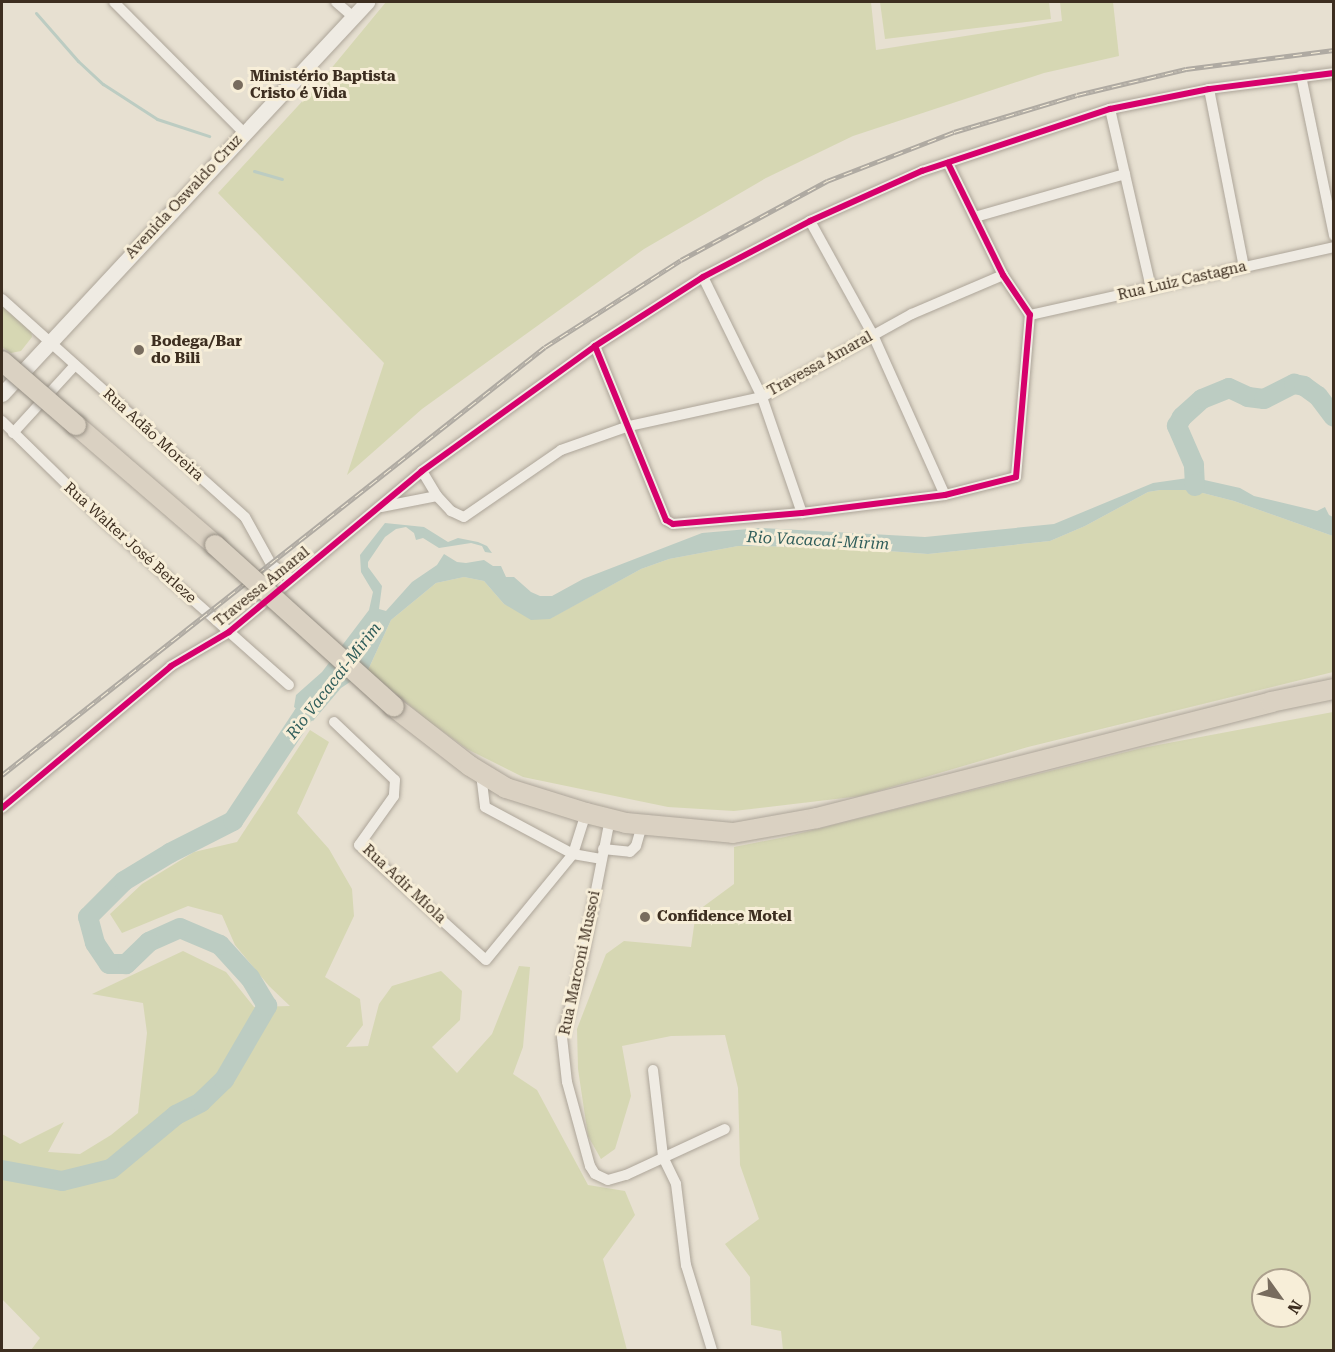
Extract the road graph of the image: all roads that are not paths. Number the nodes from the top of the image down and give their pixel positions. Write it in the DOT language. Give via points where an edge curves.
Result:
graph roads {
  1 [pos="114,2"];
  2 [pos="336,2"];
  3 [pos="368,2"];
  4 [pos="352,16"];
  5 [pos="1334,74"];
  6 [pos="1301,76"];
  7 [pos="1209,89"];
  8 [pos="1110,109"];
  9 [pos="244,133"];
  10 [pos="948,163"];
  11 [pos="1125,174"];
  12 [pos="975,217"];
  13 [pos="810,221"];
  14 [pos="1334,236"];
  15 [pos="1334,247"];
  16 [pos="1244,267"];
  17 [pos="1004,275"];
  18 [pos="703,277"];
  19 [pos="1151,288"];
  20 [pos="2,299"];
  21 [pos="1030,315"];
  22 [pos="873,334"];
  23 [pos="50,342"];
  24 [pos="595,346"];
  25 [pos="2,361"];
  26 [pos="75,365"];
  27 [pos="2,394"];
  28 [pos="762,397"];
  29 [pos="2,421"];
  30 [pos="629,426"];
  31 [pos="14,433"];
  32 [pos="422,471"];
  33 [pos="945,495"];
  34 [pos="437,496"];
  35 [pos="378,507"];
  36 [pos="802,513"];
  37 [pos="292,579"];
  38 [pos="229,632"];
  39 [pos="289,685"];
  40 [pos="1334,689"];
  41 [pos="334,722"];
  42 [pos="481,774"];
  43 [pos="2,808"];
  44 [pos="586,813"];
  45 [pos="610,819"];
  46 [pos="642,825"];
  47 [pos="573,854"];
  48 [pos="602,854"];
  49 [pos="653,1070"];
  50 [pos="725,1129"];
  51 [pos="663,1157"];
  52 [pos="712,1350"];
  1 -- 9 [label="street"];
  2 -- 4 [label="street"];
  3 -- 4 [label="street, Avenida Oswaldo Cruz"];
  4 -- 9 [label="street, Avenida Oswaldo Cruz"];
  5 -- 6 [label="street"];
  6 -- 7 [label="street"];
  6 -- 14 [label="street"];
  7 -- 8 [label="street"];
  7 -- 16 [label="street"];
  8 -- 10 [label="street"];
  8 -- 11 [label="street"];
  9 -- 23 [label="street, Avenida Oswaldo Cruz"];
  10 -- 12 [label="street"];
  10 -- 13 [label="street"];
  11 -- 12 [label="street"];
  11 -- 19 [label="street"];
  12 -- 17 [label="street"];
  13 -- 18 [label="street"];
  13 -- 22 [label="street"];
  15 -- 16 [label="street, Rua Luiz Castagna"];
  16 -- 19 [label="street, Rua Luiz Castagna"];
  17 -- 21 [label="street"];
  17 -- 22 [label="street, Travessa Amaral"];
  18 -- 24 [label="street"];
  18 -- 28 [label="street"];
  19 -- 21 [label="street, Rua Luiz Castagna"];
  20 -- 23 [label="street, Rua Adão Moreira"];
  21 -- 33 [label="street" via="1016,477"];
  22 -- 28 [label="street, Travessa Amaral"];
  22 -- 33 [label="street"];
  23 -- 26 [label="street, Rua Adão Moreira"];
  23 -- 27 [label="street, Avenida Oswaldo Cruz"];
  24 -- 30 [label="street"];
  24 -- 32 [label="street"];
  25 -- 42 [label="highway, bridge" via="215,545 394,707"];
  26 -- 31 [label="street"];
  26 -- 37 [label="street, Rua Adão Moreira" via="245,517 271,564"];
  28 -- 30 [label="street, Travessa Amaral"];
  28 -- 36 [label="street"];
  29 -- 31 [label="street, Rua Walter José Berleze"];
  30 -- 34 [label="street, Travessa Amaral" via="561,450 464,517"];
  30 -- 36 [label="street" via="666,520 673,524"];
  31 -- 38 [label="street, Rua Walter José Berleze" via="102,519"];
  32 -- 34 [label="street, Travessa Amaral"];
  32 -- 35 [label="street, Travessa Amaral"];
  33 -- 36 [label="street"];
  34 -- 35 [label="street"];
  35 -- 37 [label="street, Travessa Amaral"];
  37 -- 38 [label="street, Travessa Amaral"];
  38 -- 39 [label="street, Rua Walter José Berleze"];
  38 -- 43 [label="street, Travessa Amaral" via="171,666"];
  40 -- 46 [label="highway" via="817,818 733,833"];
  41 -- 47 [label="street, Rua Adir Miola" via="395,780 394,796 359,845 486,960"];
  42 -- 44 [label="highway" via="507,788"];
  42 -- 47 [label="street" via="485,807"];
  44 -- 45 [label="highway"];
  44 -- 47 [label="street"];
  45 -- 46 [label="highway"];
  45 -- 48 [label="street, Rua Marconi Mussoi"];
  46 -- 48 [label="street" via="636,846 630,852"];
  47 -- 48 [label="street"];
  48 -- 51 [label="street, Rua Marconi Mussoi" via="580,972 562,1037 567,1082 595,1174 608,1180"];
  49 -- 51 [label="street"];
  50 -- 51 [label="street, Rua Marconi Mussoi"];
  51 -- 52 [label="street" via="676,1184 686,1265"];
}
